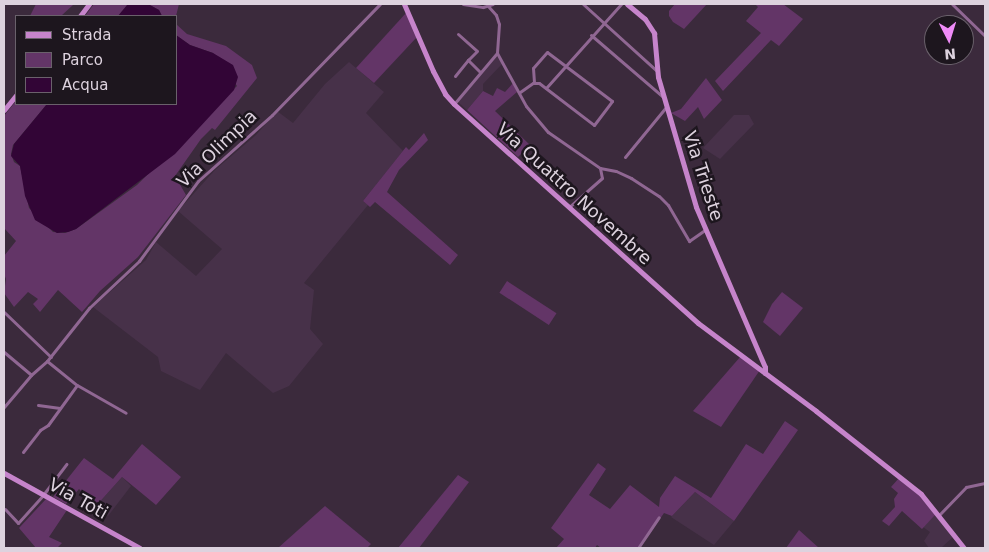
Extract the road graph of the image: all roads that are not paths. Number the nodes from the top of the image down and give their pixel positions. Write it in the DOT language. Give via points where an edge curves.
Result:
graph roads {
  1 [pos="89,4"];
  2 [pos="380,4"];
  3 [pos="404,4"];
  4 [pos="462,4"];
  5 [pos="493,4"];
  6 [pos="584,4"];
  7 [pos="621,4"];
  8 [pos="627,4"];
  9 [pos="952,4"];
  10 [pos="469,5"];
  11 [pos="479,6"];
  12 [pos="488,6"];
  13 [pos="81,15"];
  14 [pos="603,23"];
  15 [pos="458,34"];
  16 [pos="591,36"];
  17 [pos="985,36"];
  18 [pos="497,52"];
  19 [pos="468,60"];
  20 [pos="566,65"];
  21 [pos="657,71"];
  22 [pos="480,72"];
  23 [pos="455,76"];
  24 [pos="534,83"];
  25 [pos="546,88"];
  26 [pos="520,92"];
  27 [pos="15,96"];
  28 [pos="663,97"];
  29 [pos="454,104"];
  30 [pos="666,107"];
  31 [pos="4,110"];
  32 [pos="625,157"];
  33 [pos="600,168"];
  34 [pos="568,207"];
  35 [pos="706,229"];
  36 [pos="4,312"];
  37 [pos="4,352"];
  38 [pos="51,357"];
  39 [pos="761,360"];
  40 [pos="47,361"];
  41 [pos="759,369"];
  42 [pos="765,373"];
  43 [pos="31,375"];
  44 [pos="77,385"];
  45 [pos="38,405"];
  46 [pos="4,407"];
  47 [pos="60,408"];
  48 [pos="126,413"];
  49 [pos="23,452"];
  50 [pos="66,464"];
  51 [pos="4,473"];
  52 [pos="985,483"];
  53 [pos="43,495"];
  54 [pos="5,509"];
  55 [pos="939,515"];
  56 [pos="659,517"];
  57 [pos="140,548"];
  58 [pos="638,548"];
  59 [pos="964,548"];
  1 -- 13 [label="main road"];
  2 -- 38 [label="street, Via Olimpia" via="272,115 198,181 139,261 89,308"];
  3 -- 29 [label="main road, Via Quattro Novembre" via="433,71"];
  4 -- 10 [label="street"];
  5 -- 12 [label="street"];
  6 -- 14 [label="street"];
  7 -- 14 [label="street"];
  8 -- 21 [label="main road, Via Trieste" via="652,29"];
  9 -- 17 [label="street"];
  10 -- 11 [label="street"];
  11 -- 12 [label="street"];
  12 -- 18 [label="street" via="499,24"];
  14 -- 16 [label="street"];
  14 -- 21 [label="street"];
  15 -- 19 [label="street" via="476,51"];
  16 -- 20 [label="street"];
  16 -- 28 [label="street"];
  18 -- 22 [label="street"];
  18 -- 26 [label="street"];
  19 -- 22 [label="street"];
  19 -- 23 [label="street"];
  20 -- 24 [label="street" via="546,52 533,68"];
  20 -- 25 [label="street"];
  20 -- 25 [label="street" via="612,101 594,125"];
  21 -- 28 [label="main road, Via Trieste"];
  22 -- 29 [label="street"];
  24 -- 25 [label="street"];
  24 -- 26 [label="street"];
  26 -- 33 [label="street" via="526,106 543,127"];
  27 -- 31 [label="main road"];
  28 -- 30 [label="main road, Via Trieste"];
  29 -- 34 [label="main road, Via Quattro Novembre"];
  30 -- 32 [label="street"];
  30 -- 35 [label="main road, Via Trieste" via="696,207"];
  33 -- 34 [label="street" via="602,178"];
  33 -- 35 [label="street" via="631,178 659,196 689,241"];
  34 -- 41 [label="main road, Via Quattro Novembre" via="698,324"];
  35 -- 39 [label="main road, Via Trieste"];
  36 -- 38 [label="street"];
  37 -- 43 [label="street"];
  38 -- 40 [label="street, Via Olimpia"];
  39 -- 41 [label="main road"];
  39 -- 42 [label="main road, Via Trieste"];
  40 -- 43 [label="street, Via Olimpia"];
  40 -- 44 [label="street"];
  41 -- 42 [label="main road, Via Quattro Novembre"];
  42 -- 55 [label="main road" via="921,494"];
  43 -- 46 [label="street, Via Olimpia"];
  44 -- 47 [label="street"];
  44 -- 48 [label="street"];
  45 -- 47 [label="street"];
  47 -- 49 [label="street"];
  50 -- 53 [label="street"];
  51 -- 53 [label="main road, Via Toti"];
  52 -- 55 [label="street" via="966,487"];
  53 -- 54 [label="street" via="18,523"];
  53 -- 57 [label="main road, Via Toti"];
  55 -- 59 [label="main road"];
  56 -- 58 [label="street"];
}
